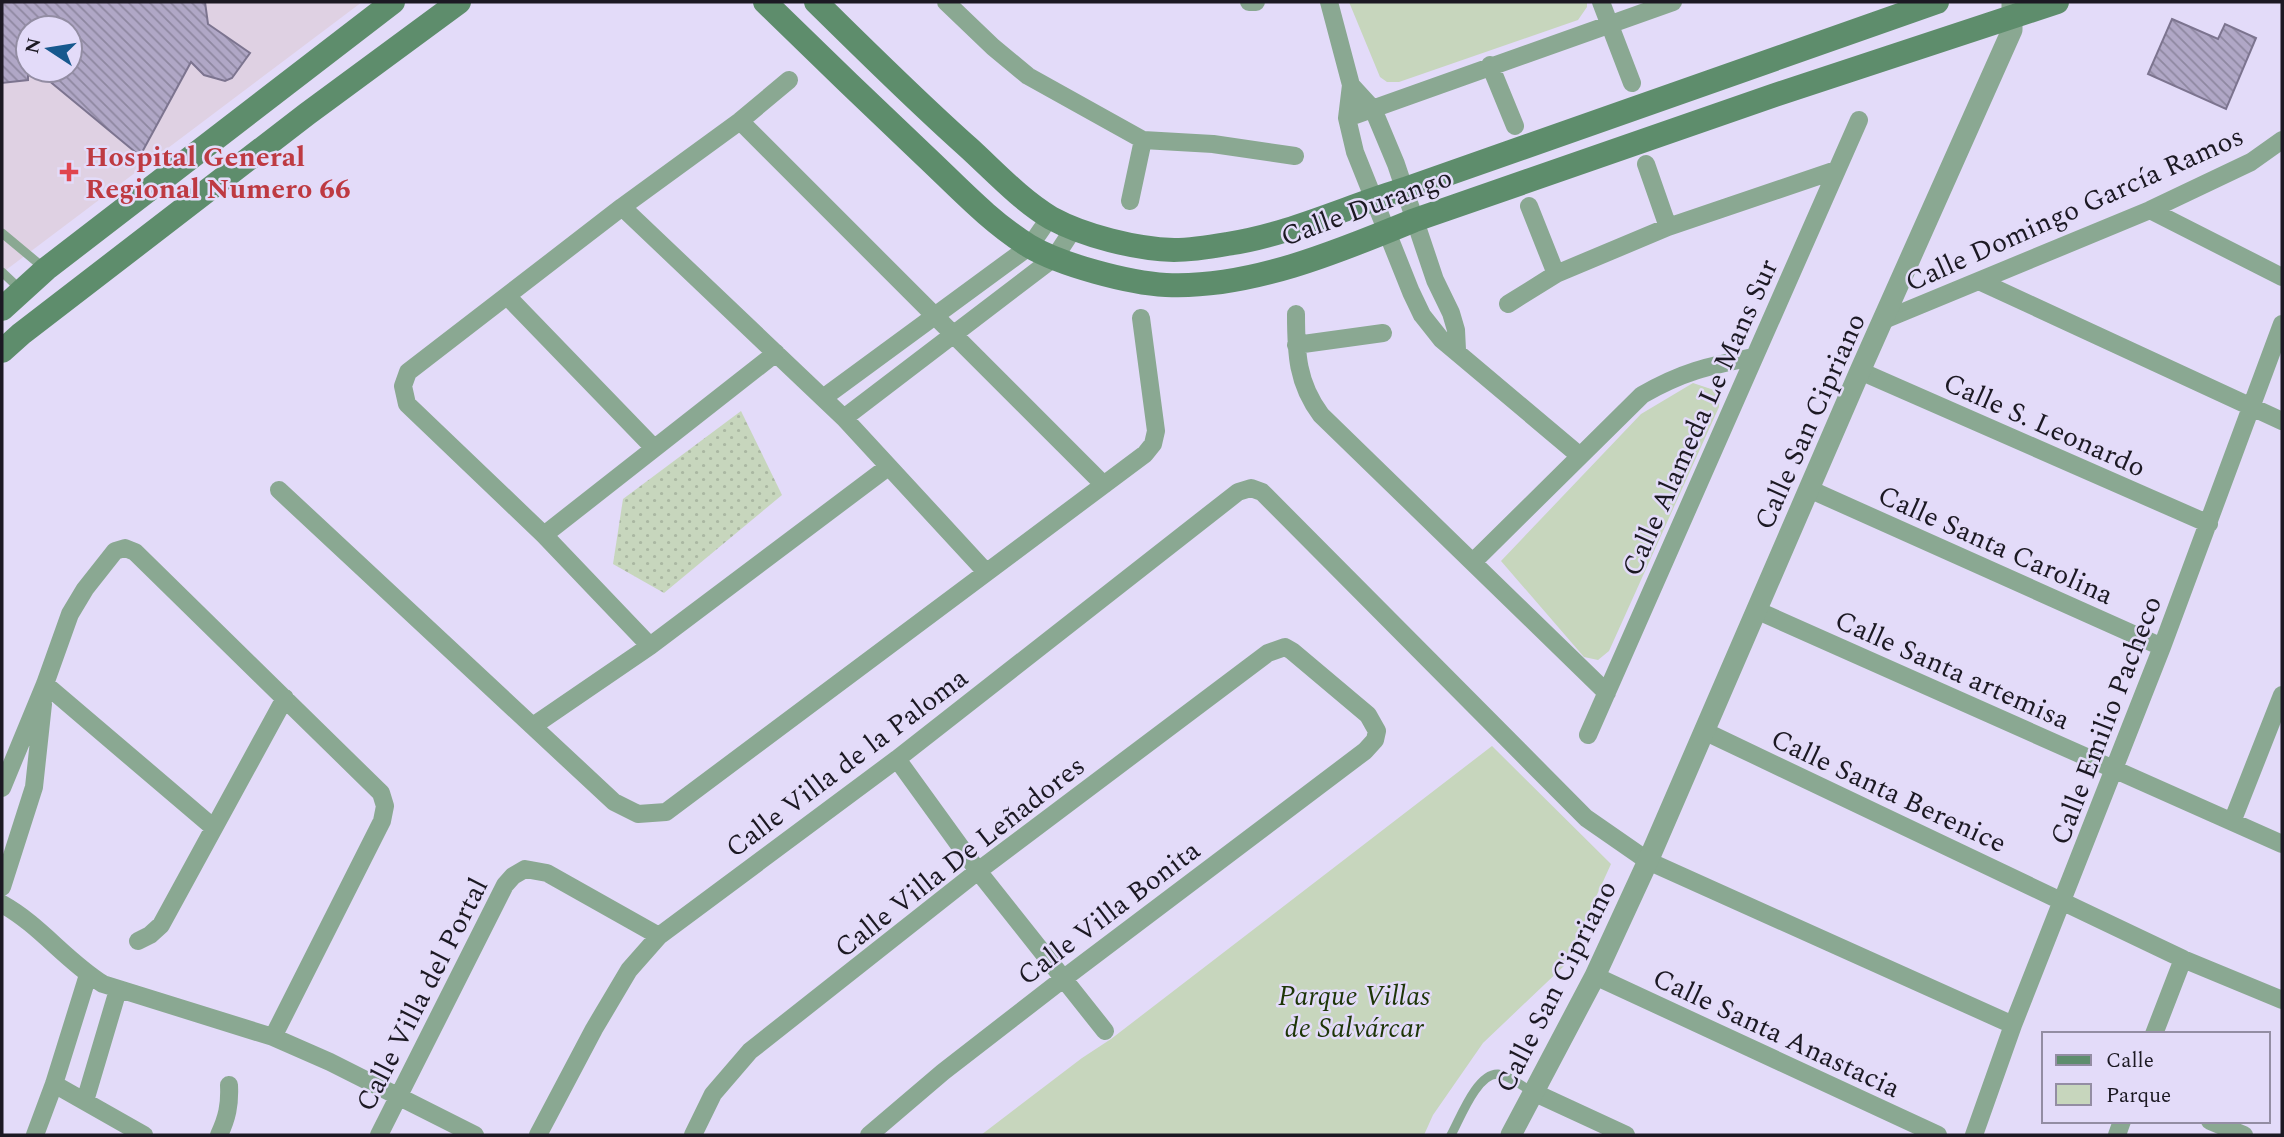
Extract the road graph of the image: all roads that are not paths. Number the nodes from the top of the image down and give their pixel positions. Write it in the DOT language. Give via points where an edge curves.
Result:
graph roads {
  1 [pos="393,2"];
  2 [pos="459,2"];
  3 [pos="765,2"];
  4 [pos="816,2"];
  5 [pos="946,2"];
  6 [pos="1248,2"];
  7 [pos="1256,2"];
  8 [pos="1329,2"];
  9 [pos="1601,2"];
  10 [pos="1673,2"];
  11 [pos="1937,2"];
  12 [pos="2057,2"];
  13 [pos="2012,8"];
  14 [pos="1610,25"];
  15 [pos="1490,65"];
  16 [pos="789,80"];
  17 [pos="1632,83"];
  18 [pos="284,85"];
  19 [pos="1351,85"];
  20 [pos="1373,109"];
  21 [pos="307,114"];
  22 [pos="1347,118"];
  23 [pos="1859,120"];
  24 [pos="740,121"];
  25 [pos="1516,126"];
  26 [pos="1143,139"];
  27 [pos="2282,140"];
  28 [pos="1295,156"];
  29 [pos="1646,164"];
  30 [pos="178,167"];
  31 [pos="1836,170"];
  32 [pos="1405,189"];
  33 [pos="1373,199"];
  34 [pos="197,200"];
  35 [pos="1130,201"];
  36 [pos="1529,205"];
  37 [pos="622,207"];
  38 [pos="2150,210"];
  39 [pos="1050,217"];
  40 [pos="1415,220"];
  41 [pos="1668,227"];
  42 [pos="1074,228"];
  43 [pos="1386,232"];
  44 [pos="2,233"];
  45 [pos="1030,246"];
  46 [pos="1055,257"];
  47 [pos="46,269"];
  48 [pos="2,272"];
  49 [pos="1556,274"];
  50 [pos="2282,277"];
  51 [pos="1435,281"];
  52 [pos="1979,281"];
  53 [pos="21,291"];
  54 [pos="1411,292"];
  55 [pos="507,296"];
  56 [pos="1508,304"];
  57 [pos="2,309"];
  58 [pos="1296,314"];
  59 [pos="935,316"];
  60 [pos="1141,318"];
  61 [pos="1884,320"];
  62 [pos="2282,324"];
  63 [pos="1383,333"];
  64 [pos="955,335"];
  65 [pos="1296,345"];
  66 [pos="1457,350"];
  67 [pos="2,351"];
  68 [pos="776,353"];
  69 [pos="1753,358"];
  70 [pos="1860,371"];
  71 [pos="823,398"];
  72 [pos="2252,407"];
  73 [pos="844,418"];
  74 [pos="2282,421"];
  75 [pos="654,448"];
  76 [pos="1580,456"];
  77 [pos="888,467"];
  78 [pos="1104,485"];
  79 [pos="1251,488"];
  80 [pos="1809,489"];
  81 [pos="279,490"];
  82 [pos="2209,524"];
  83 [pos="544,535"];
  84 [pos="1473,562"];
  85 [pos="986,572"];
  86 [pos="1756,610"];
  87 [pos="650,646"];
  88 [pos="1285,647"];
  89 [pos="2162,647"];
  90 [pos="45,684"];
  91 [pos="1607,692"];
  92 [pos="2282,695"];
  93 [pos="285,698"];
  94 [pos="533,726"];
  95 [pos="1704,731"];
  96 [pos="1588,735"];
  97 [pos="897,759"];
  98 [pos="2114,769"];
  99 [pos="2,788"];
  100 [pos="2232,822"];
  101 [pos="214,828"];
  102 [pos="2282,844"];
  103 [pos="1648,861"];
  104 [pos="978,872"];
  105 [pos="2,887"];
  106 [pos="2063,901"];
  107 [pos="2,904"];
  108 [pos="659,936"];
  109 [pos="138,941"];
  110 [pos="2183,958"];
  111 [pos="88,975"];
  112 [pos="1595,976"];
  113 [pos="1063,979"];
  114 [pos="118,990"];
  115 [pos="2282,1000"];
  116 [pos="2013,1025"];
  117 [pos="1105,1031"];
  118 [pos="2155,1032"];
  119 [pos="273,1037"];
  120 [pos="54,1084"];
  121 [pos="229,1085"];
  122 [pos="1533,1092"];
  123 [pos="398,1097"];
  124 [pos="85,1101"];
  125 [pos="2215,1123"];
  126 [pos="35,1135"];
  127 [pos="144,1135"];
  128 [pos="219,1135"];
  129 [pos="379,1135"];
  130 [pos="475,1135"];
  131 [pos="538,1135"];
  132 [pos="693,1135"];
  133 [pos="869,1135"];
  134 [pos="1451,1135"];
  135 [pos="1511,1135"];
  136 [pos="1626,1135"];
  137 [pos="1938,1135"];
  138 [pos="1974,1135"];
  139 [pos="2245,1135"];
  1 -- 18 [label="main road"];
  2 -- 21 [label="main road"];
  3 -- 45 [label="main road, Calle Durango" via="978,205"];
  4 -- 39 [label="main road, Calle Durango" via="939,123"];
  5 -- 26 [label="street" via="1028,76"];
  6 -- 7 [label="street"];
  8 -- 19 [label="street"];
  9 -- 14 [label="street"];
  10 -- 14 [label="street"];
  11 -- 32 [label="main road, Calle Durango"];
  12 -- 13 [label="main road, Calle Durango"];
  13 -- 40 [label="main road, Calle Durango" via="1958,36"];
  13 -- 61 [label="street, Calle San Cipriano" via="2012,30"];
  14 -- 15 [label="street"];
  14 -- 17 [label="street"];
  15 -- 20 [label="street"];
  15 -- 25 [label="street"];
  16 -- 24 [label="street"];
  18 -- 21 [label="main road"];
  18 -- 30 [label="main road"];
  19 -- 20 [label="street"];
  19 -- 22 [label="street"];
  20 -- 22 [label="street"];
  20 -- 32 [label="street"];
  21 -- 34 [label="main road"];
  22 -- 33 [label="street"];
  23 -- 31 [label="street, Calle Alameda Le Mans Sur"];
  24 -- 37 [label="street"];
  24 -- 59 [label="street"];
  26 -- 28 [label="street"];
  26 -- 35 [label="street"];
  27 -- 38 [label="street, Calle Domingo García Ramos" via="2251,162"];
  29 -- 41 [label="street"];
  30 -- 34 [label="main road"];
  30 -- 47 [label="main road"];
  31 -- 41 [label="street"];
  31 -- 69 [label="street, Calle Alameda Le Mans Sur"];
  32 -- 33 [label="main road, Calle Durango"];
  32 -- 40 [label="street"];
  33 -- 42 [label="main road, Calle Durango" via="1297,227 1229,244 1174,250 1124,243"];
  33 -- 43 [label="street"];
  34 -- 67 [label="main road"];
  36 -- 49 [label="street"];
  37 -- 55 [label="street"];
  37 -- 68 [label="street"];
  38 -- 50 [label="street"];
  38 -- 52 [label="street, Calle Domingo García Ramos"];
  39 -- 42 [label="main road, Calle Durango"];
  39 -- 45 [label="street"];
  40 -- 43 [label="main road, Calle Durango"];
  40 -- 51 [label="street"];
  41 -- 49 [label="street"];
  42 -- 46 [label="street"];
  43 -- 46 [label="main road, Calle Durango" via="1268,272 1216,282 1166,285 1111,276"];
  43 -- 54 [label="street"];
  44 -- 47 [label="lane"];
  45 -- 46 [label="main road, Calle Durango"];
  45 -- 59 [label="street"];
  46 -- 64 [label="street"];
  47 -- 53 [label="main road"];
  48 -- 53 [label="lane"];
  49 -- 56 [label="street"];
  51 -- 54 [label="street"];
  51 -- 66 [label="street" via="1451,313"];
  52 -- 61 [label="street, Calle Domingo García Ramos"];
  52 -- 72 [label="street"];
  53 -- 57 [label="main road"];
  54 -- 66 [label="street" via="1432,330"];
  55 -- 75 [label="street"];
  55 -- 83 [label="street" via="408,372 402,386 407,404"];
  58 -- 65 [label="street"];
  59 -- 64 [label="street"];
  59 -- 71 [label="street"];
  60 -- 78 [label="street" via="1156,431 1145,454"];
  61 -- 70 [label="street, Calle San Cipriano"];
  62 -- 72 [label="street, Calle Emilio Pacheco"];
  63 -- 65 [label="street"];
  64 -- 73 [label="street"];
  64 -- 78 [label="street"];
  65 -- 84 [label="street" via="1302,382 1321,415"];
  66 -- 76 [label="street"];
  68 -- 71 [label="street"];
  68 -- 75 [label="street"];
  69 -- 76 [label="street" via="1670,379 1642,395"];
  69 -- 91 [label="street, Calle Alameda Le Mans Sur"];
  70 -- 80 [label="street, Calle San Cipriano"];
  70 -- 82 [label="street, Calle S. Leonardo"];
  71 -- 73 [label="street"];
  72 -- 74 [label="street"];
  72 -- 82 [label="street, Calle Emilio Pacheco"];
  73 -- 77 [label="street"];
  75 -- 83 [label="street"];
  76 -- 84 [label="street"];
  77 -- 85 [label="street"];
  77 -- 87 [label="street"];
  78 -- 85 [label="street"];
  79 -- 97 [label="street, Calle Villa de la Paloma" via="1238,492"];
  79 -- 103 [label="street, Calle San Cipriano" via="1262,492 1586,818"];
  80 -- 86 [label="street, Calle San Cipriano"];
  80 -- 89 [label="street, Calle Santa Carolina"];
  81 -- 94 [label="street"];
  82 -- 89 [label="street, Calle Emilio Pacheco"];
  83 -- 87 [label="street"];
  84 -- 91 [label="street"];
  85 -- 94 [label="street" via="666,812 638,814 614,802"];
  86 -- 95 [label="street, Calle San Cipriano"];
  86 -- 98 [label="street, Calle Santa artemisa"];
  87 -- 94 [label="street"];
  88 -- 104 [label="street, Calle Villa De Leñadores" via="1268,653"];
  88 -- 113 [label="street, Calle Villa Bonita" via="1368,715 1377,731 1375,740"];
  89 -- 98 [label="street, Calle Emilio Pacheco"];
  90 -- 93 [label="street" via="60,638 85,589 115,551 125,548 135,552"];
  90 -- 99 [label="street"];
  90 -- 101 [label="street"];
  90 -- 105 [label="street" via="34,787"];
  91 -- 96 [label="street, Calle Alameda Le Mans Sur"];
  92 -- 100 [label="street"];
  93 -- 101 [label="street"];
  93 -- 119 [label="street" via="382,793 385,806 382,821"];
  95 -- 103 [label="street, Calle San Cipriano"];
  95 -- 106 [label="street, Calle Santa Berenice"];
  97 -- 104 [label="street"];
  97 -- 108 [label="street, Calle Villa de la Paloma"];
  98 -- 100 [label="street, Calle Santa artemisa"];
  98 -- 106 [label="street, Calle Emilio Pacheco"];
  100 -- 102 [label="street, Calle Santa artemisa"];
  101 -- 109 [label="street" via="161,925"];
  103 -- 112 [label="street, Calle San Cipriano"];
  103 -- 116 [label="street, Calle San Cipriano"];
  104 -- 113 [label="street"];
  104 -- 132 [label="street, Calle Villa De Leñadores" via="750,1051 713,1094"];
  106 -- 110 [label="street, Calle Santa Berenice"];
  106 -- 116 [label="street, Calle Emilio Pacheco"];
  107 -- 111 [label="street" via="30,922"];
  108 -- 123 [label="street, Calle Villa del Portal" via="547,873 525,869 513,876"];
  108 -- 131 [label="street, Calle Villa de la Paloma" via="629,970 593,1029"];
  110 -- 115 [label="street, Calle Santa Berenice"];
  110 -- 118 [label="street"];
  111 -- 114 [label="street"];
  111 -- 120 [label="street"];
  112 -- 122 [label="street, Calle San Cipriano"];
  112 -- 137 [label="street, Calle Santa Anastacia"];
  113 -- 117 [label="street"];
  113 -- 133 [label="street, Calle Villa Bonita"];
  114 -- 119 [label="street"];
  114 -- 124 [label="street"];
  116 -- 138 [label="street, Calle Emilio Pacheco"];
  119 -- 123 [label="street"];
  120 -- 124 [label="street"];
  120 -- 126 [label="street"];
  121 -- 128 [label="street" via="228,1117"];
  122 -- 134 [label="lane" via="1500,1074 1490,1075 1479,1083"];
  122 -- 135 [label="street, Calle San Cipriano"];
  122 -- 136 [label="street"];
  123 -- 129 [label="street, Calle Villa del Portal"];
  123 -- 130 [label="street"];
  124 -- 127 [label="street"];
  125 -- 139 [label="street"];
}
